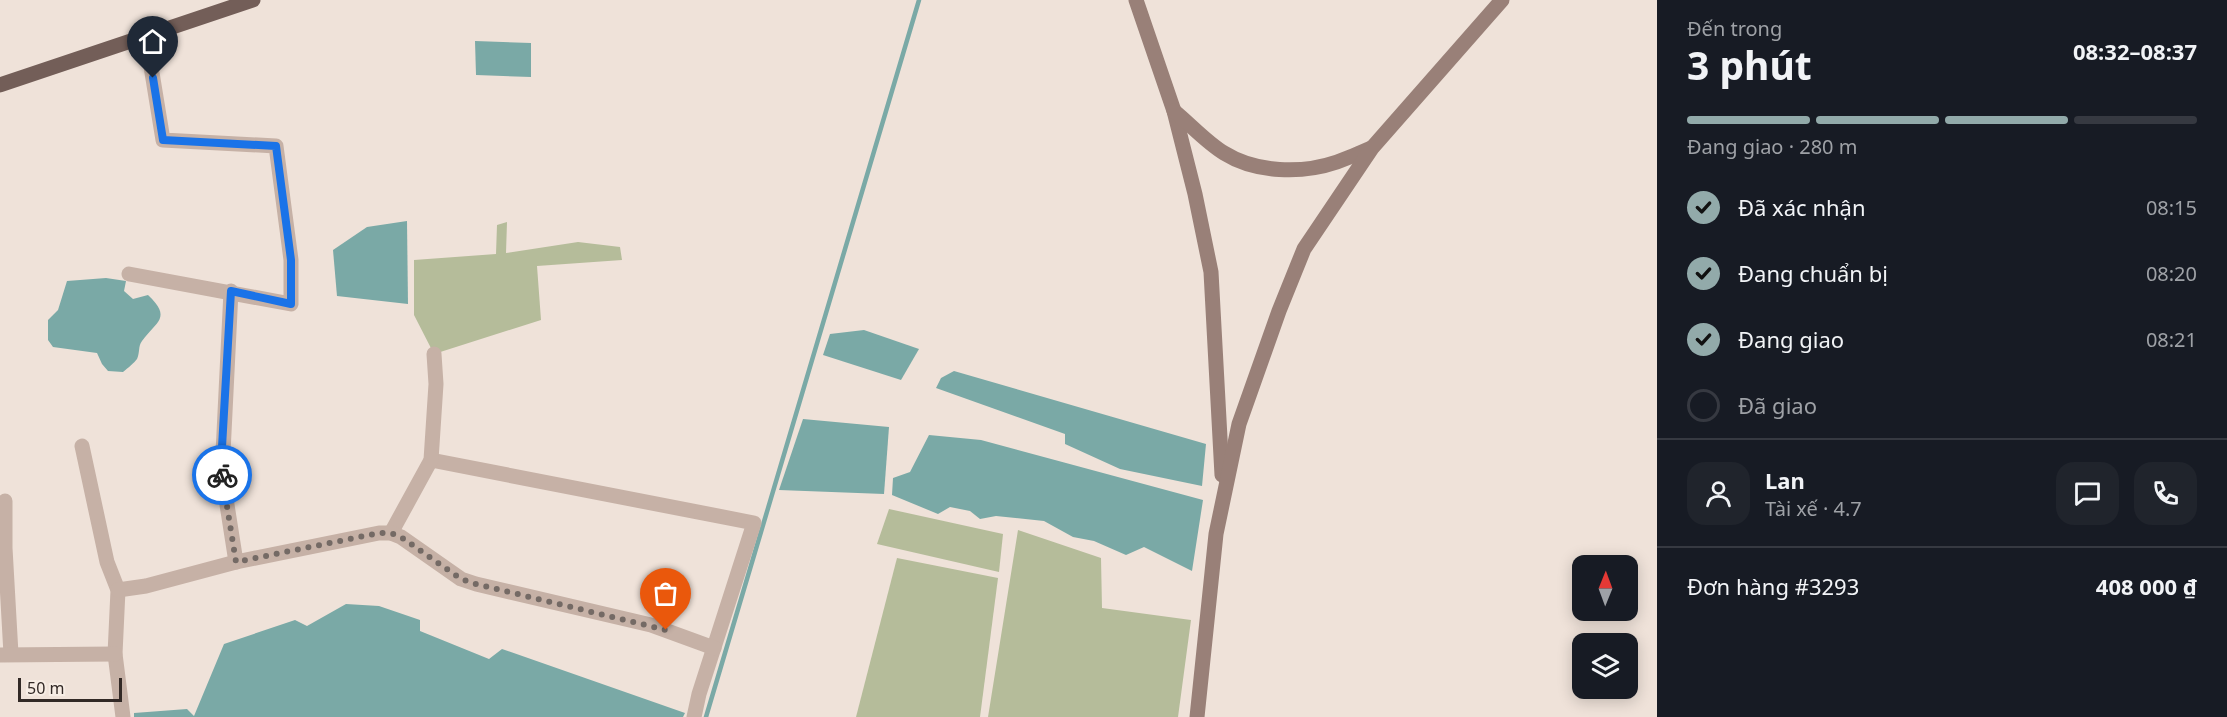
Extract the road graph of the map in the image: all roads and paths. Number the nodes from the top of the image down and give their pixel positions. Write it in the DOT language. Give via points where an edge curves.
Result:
graph roads {
  1 [pos="253,0"];
  2 [pos="1136,0"];
  3 [pos="1502,0"];
  4 [pos="146,36"];
  5 [pos="0,85"];
  6 [pos="1174,111"];
  7 [pos="1372,148"];
  8 [pos="129,274"];
  9 [pos="231,291"];
  10 [pos="434,354"];
  11 [pos="82,446"];
  12 [pos="431,460"];
  13 [pos="1223,496"];
  14 [pos="5,501"];
  15 [pos="391,533"];
  16 [pos="236,562"];
  17 [pos="118,590"];
  18 [pos="714,648"];
  19 [pos="6,654"];
  20 [pos="116,654"];
  21 [pos="123,717"];
  22 [pos="694,717"];
  23 [pos="1197,717"];
  1 -- 4 [label="main road"];
  2 -- 6 [label="main road"];
  3 -- 7 [label="main road"];
  4 -- 5 [label="main road"];
  4 -- 9 [label="street" via="163,140 276,146 291,260 291,304"];
  6 -- 7 [label="main road" via="1224,153 1253,165 1283,170 1310,168 1336,163"];
  6 -- 13 [label="main road" via="1211,272"];
  7 -- 13 [label="main road" via="1304,249 1247,398"];
  8 -- 9 [label="street"];
  9 -- 16 [label="street" via="222,473"];
  10 -- 12 [label="street"];
  11 -- 17 [label="street" via="107,562"];
  12 -- 15 [label="street"];
  12 -- 18 [label="street" via="754,523"];
  13 -- 23 [label="main road"];
  14 -- 19 [label="street"];
  15 -- 16 [label="street"];
  15 -- 18 [label="street" via="461,579 651,626"];
  16 -- 17 [label="street"];
  17 -- 20 [label="street"];
  18 -- 22 [label="street"];
  19 -- 20 [label="street"];
  20 -- 21 [label="street"];
}
